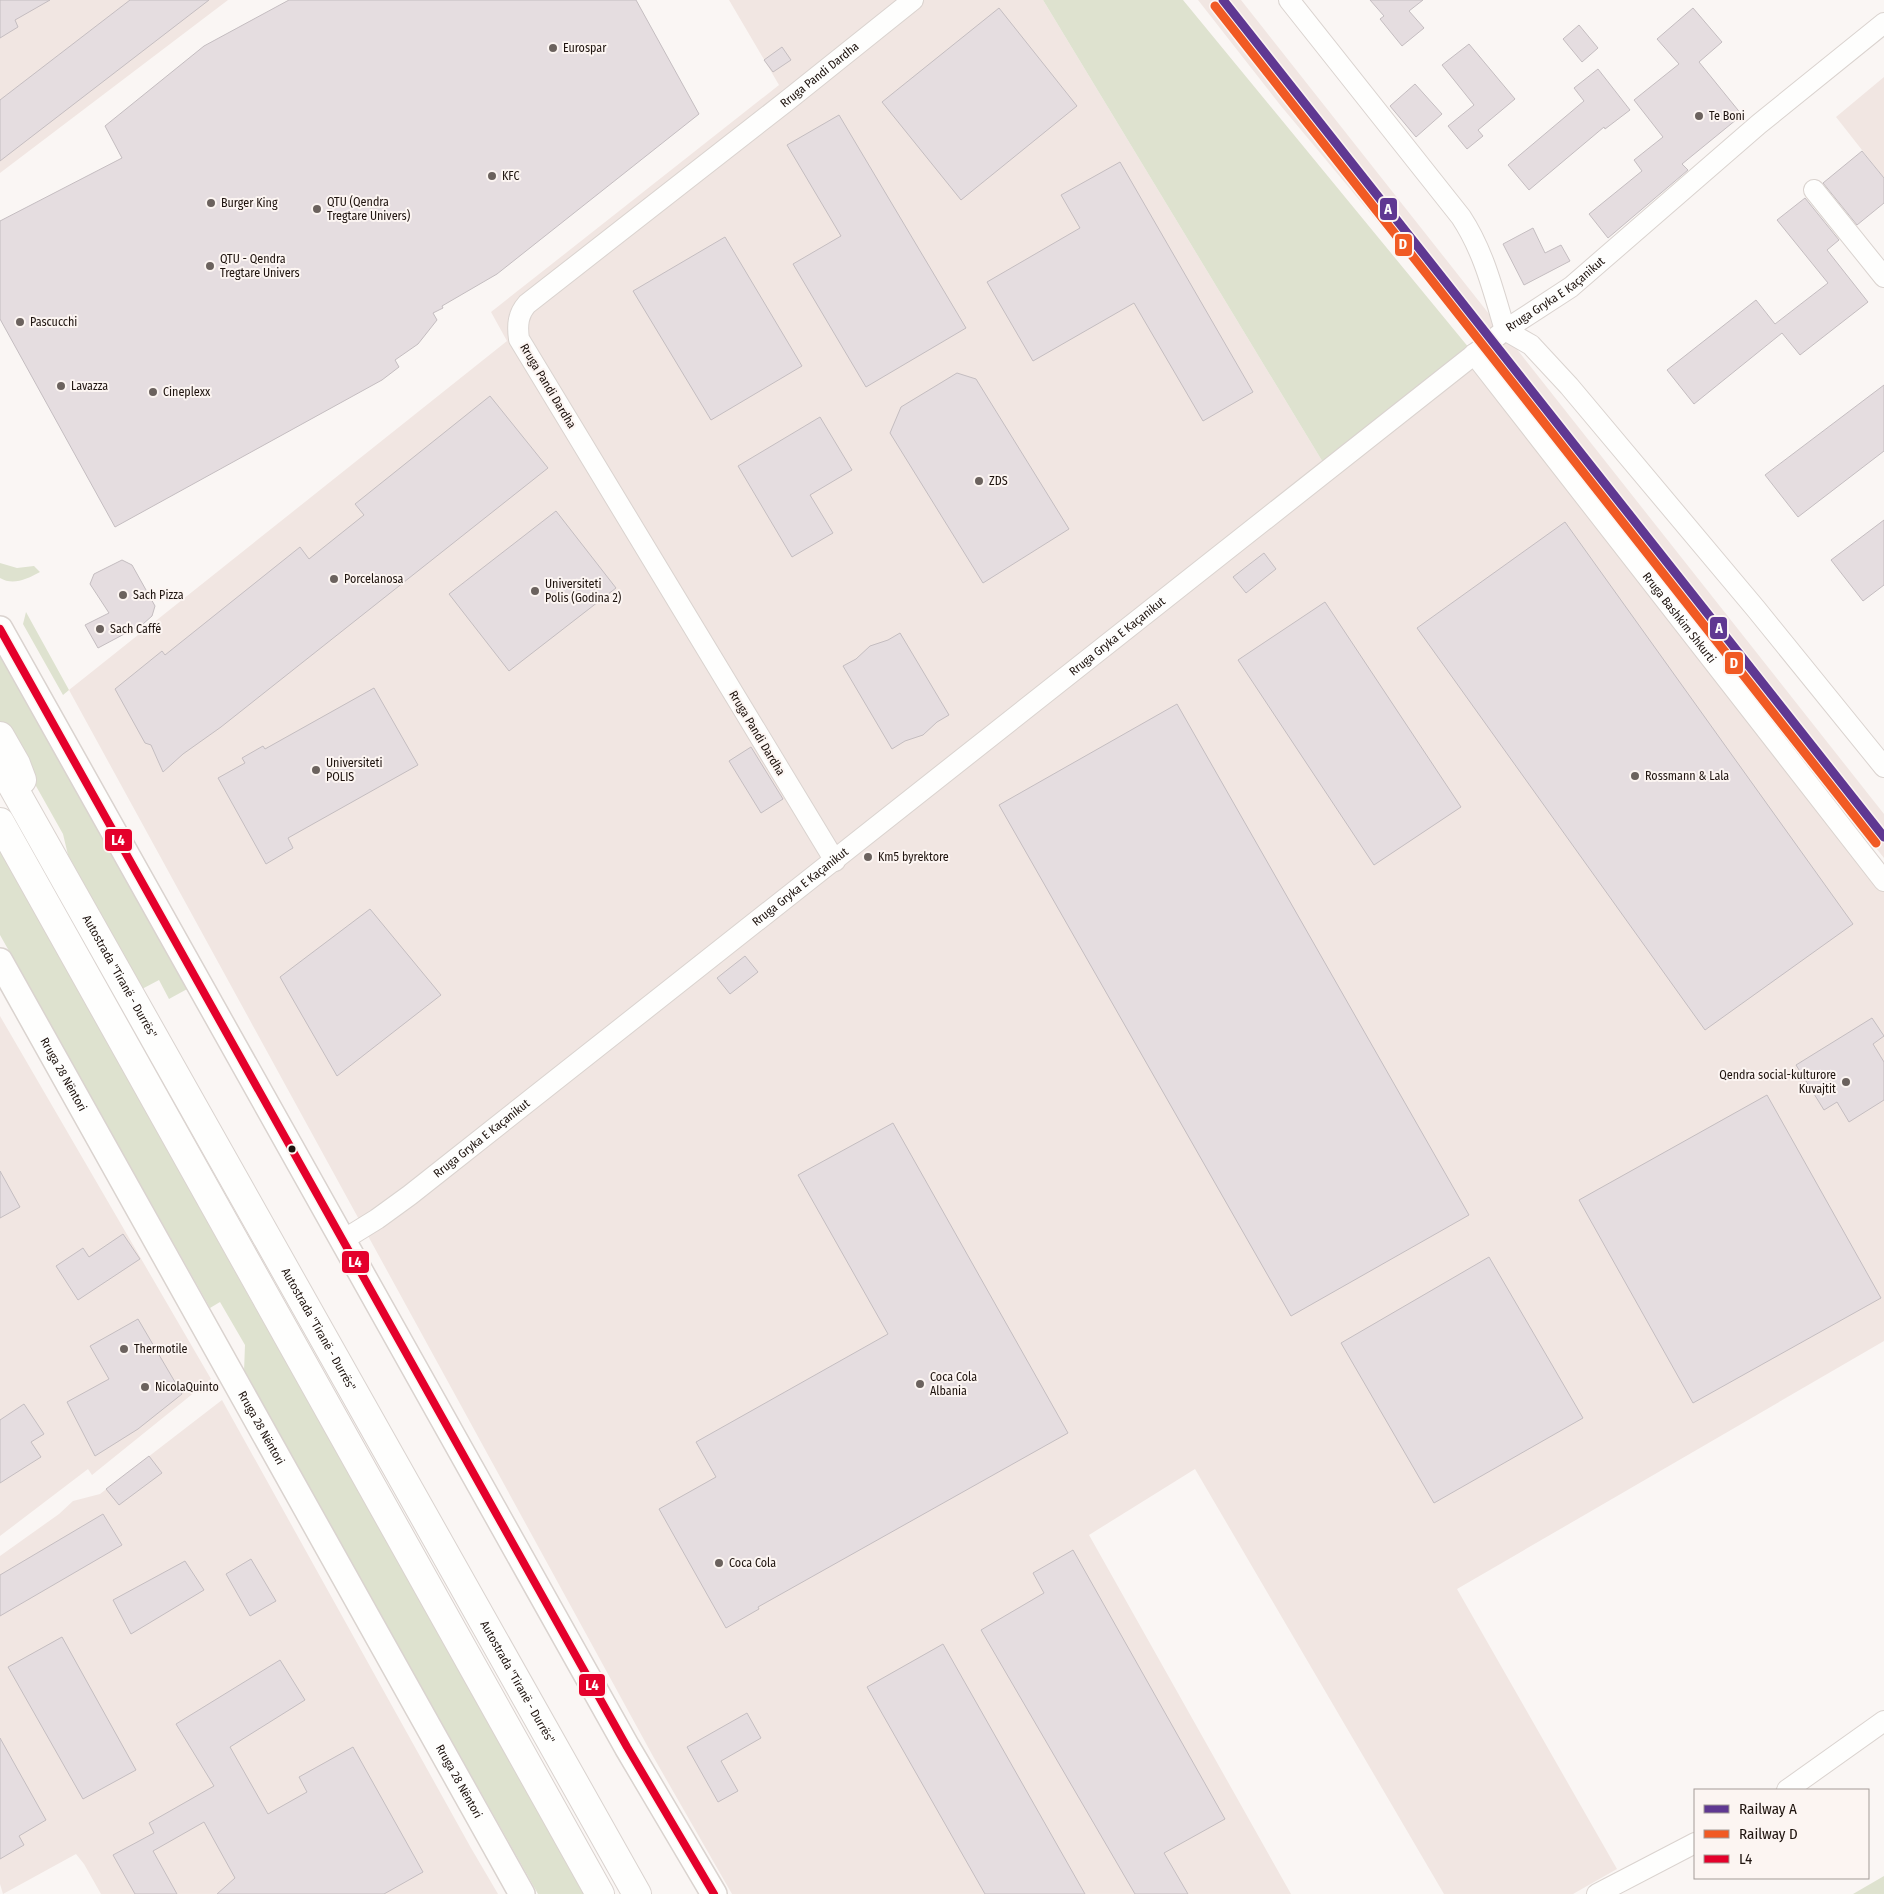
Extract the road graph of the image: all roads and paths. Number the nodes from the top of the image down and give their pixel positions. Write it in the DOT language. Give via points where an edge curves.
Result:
graph roads {
  1 [pos="913,0"];
  2 [pos="1289,0"];
  3 [pos="1884,23"];
  4 [pos="1814,190"];
  5 [pos="1884,277"];
  6 [pos="1505,330"];
  7 [pos="1474,354"];
  8 [pos="0,629"];
  9 [pos="0,736"];
  10 [pos="0,764"];
  11 [pos="1884,768"];
  12 [pos="0,822"];
  13 [pos="835,861"];
  14 [pos="55,862"];
  15 [pos="1884,881"];
  16 [pos="0,961"];
  17 [pos="343,1240"];
  18 [pos="1884,1721"];
  19 [pos="1788,1789"];
  20 [pos="1694,1844"];
  21 [pos="522,1894"];
  22 [pos="600,1894"];
  23 [pos="637,1894"];
  24 [pos="714,1894"];
  25 [pos="1596,1894"];
  1 -- 13 [label="street, Rruga Pandi Dardha" via="527,304 517,326 519,339"];
  2 -- 6 [label="street" via="1461,217 1473,236 1489,276"];
  3 -- 6 [label="street, Rruga Gryka E Kaçanikut" via="1759,124 1571,287"];
  4 -- 5 [label="street"];
  6 -- 7 [label="street, Rruga Gryka E Kaçanikut"];
  6 -- 11 [label="street" via="1531,345 1569,386"];
  7 -- 13 [label="street, Rruga Gryka E Kaçanikut"];
  7 -- 15 [label="street, Rruga Bashkim Shkurti"];
  8 -- 17 [label="main road"];
  9 -- 14 [label="highway" via="16,764"];
  10 -- 14 [label="highway, Autostrada \"Tiranë - Durrës\""];
  12 -- 22 [label="highway"];
  13 -- 17 [label="street, Rruga Gryka E Kaçanikut" via="410,1195"];
  14 -- 23 [label="highway, Autostrada \"Tiranë - Durrës\""];
  16 -- 21 [label="main road, Rruga 28 Nëntori"];
  17 -- 24 [label="main road" via="626,1747"];
  18 -- 19 [label="street"];
  20 -- 25 [label="street"];
}
